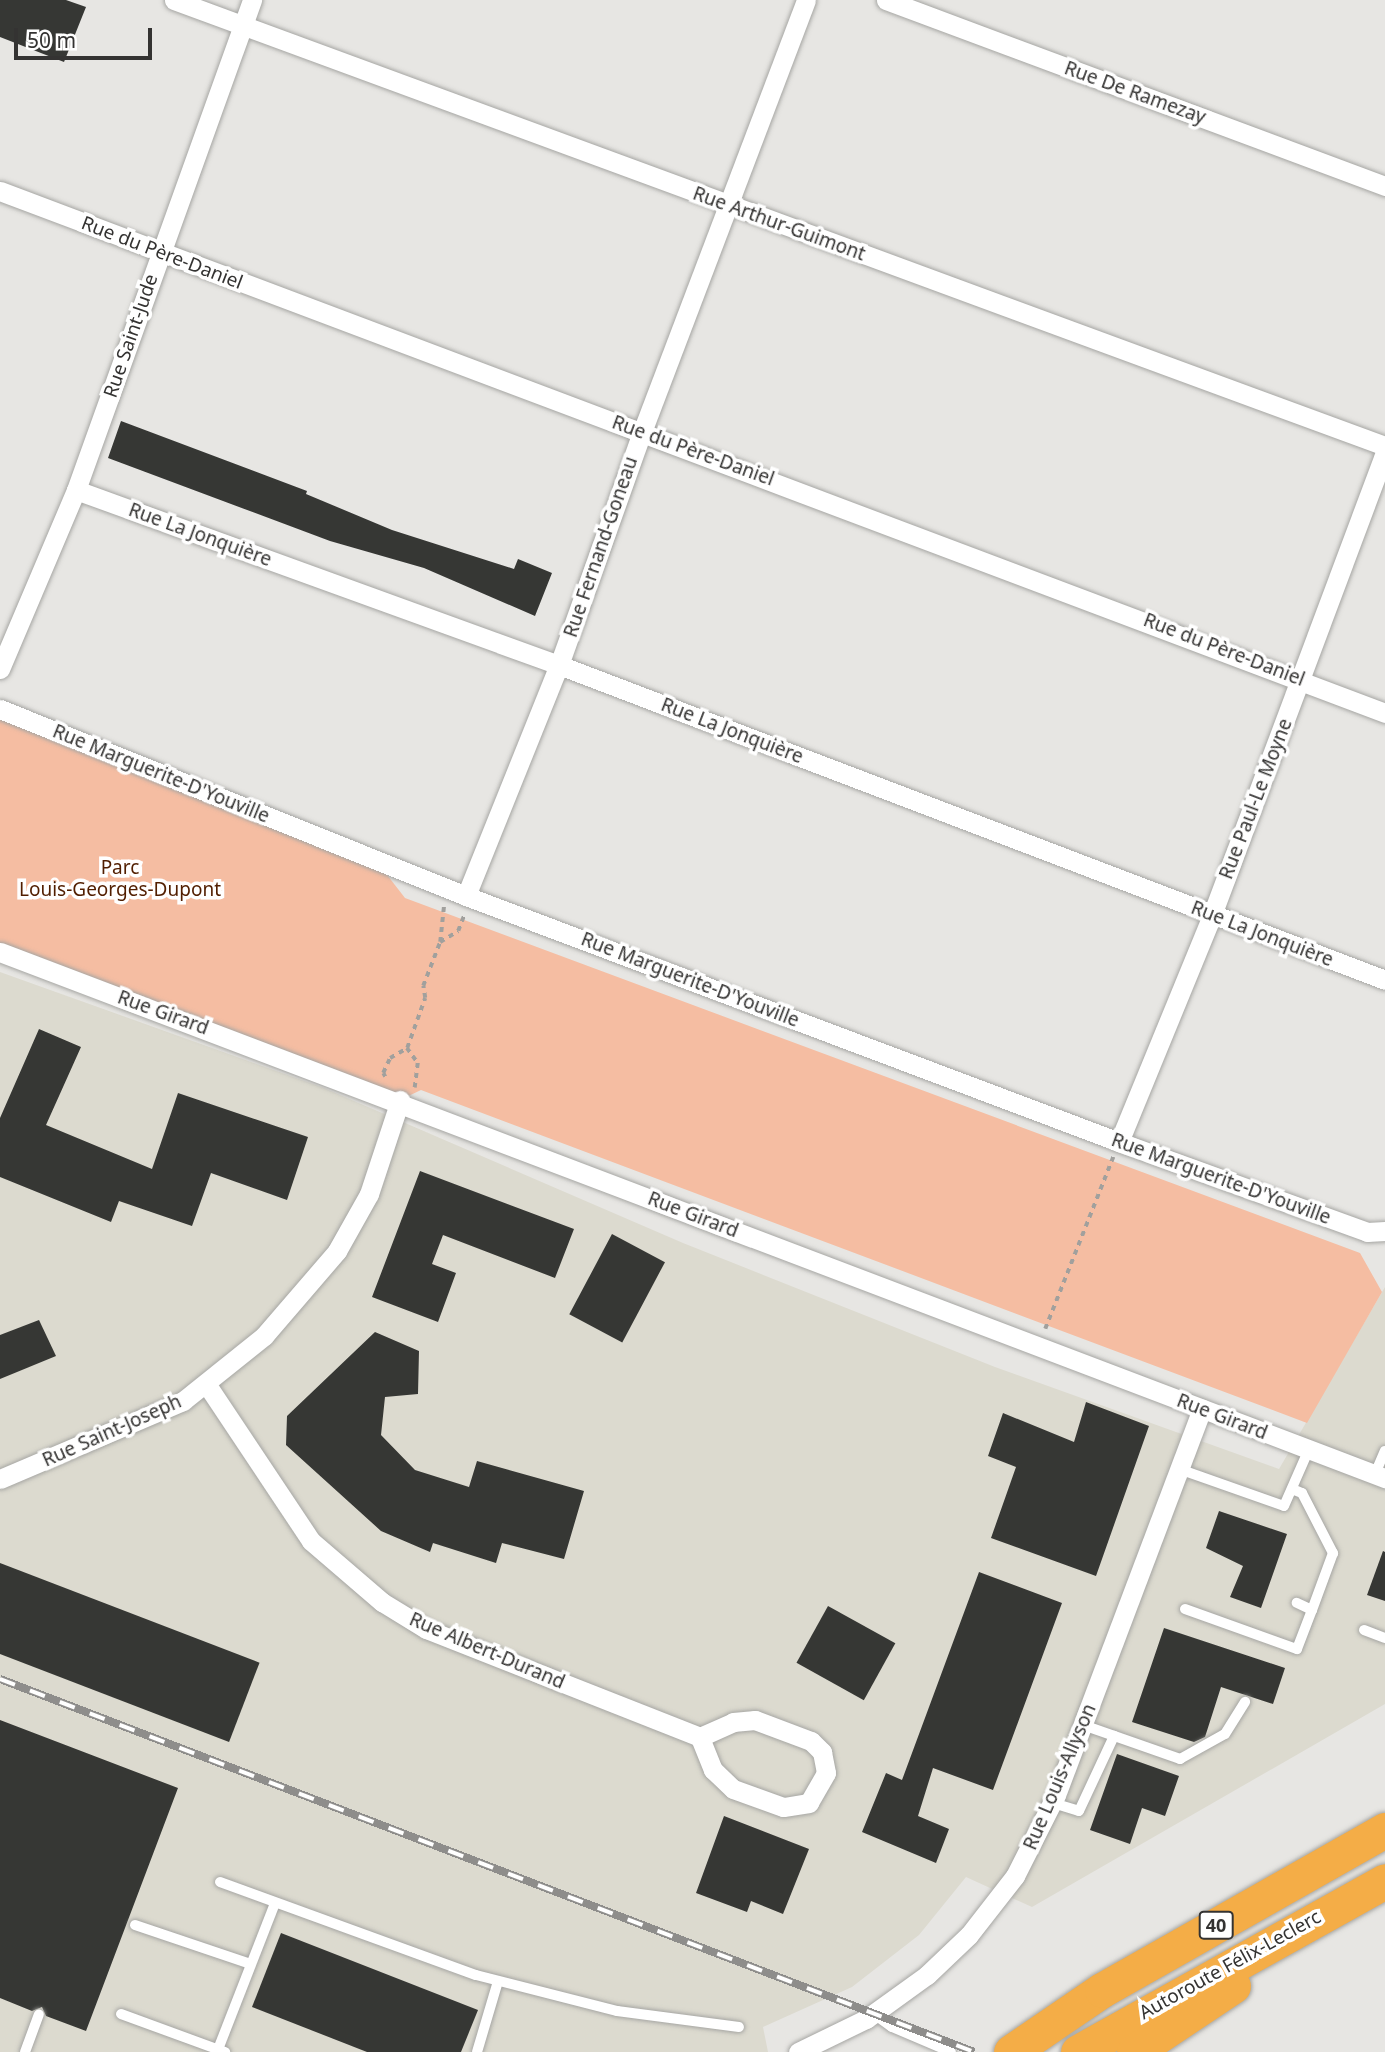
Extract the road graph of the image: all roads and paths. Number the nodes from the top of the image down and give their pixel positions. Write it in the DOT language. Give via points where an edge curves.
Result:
graph roads {
  1 [pos="174,0"];
  2 [pos="252,0"];
  3 [pos="806,0"];
  4 [pos="886,0"];
  5 [pos="242,27"];
  6 [pos="1385,186"];
  7 [pos="0,191"];
  8 [pos="730,205"];
  9 [pos="160,254"];
  10 [pos="642,432"];
  11 [pos="1385,446"];
  12 [pos="1385,453"];
  13 [pos="76,490"];
  14 [pos="559,665"];
  15 [pos="0,669"];
  16 [pos="1302,678"];
  17 [pos="0,709"];
  18 [pos="1385,713"];
  19 [pos="466,896"];
  20 [pos="1212,915"];
  21 [pos="440,942"];
  22 [pos="0,952"];
  23 [pos="1385,980"];
  24 [pos="407,1048"];
  25 [pos="400,1100"];
  26 [pos="1119,1142"];
  27 [pos="1385,1231"];
  28 [pos="1037,1349"];
  29 [pos="207,1385"];
  30 [pos="1202,1409"];
  31 [pos="1309,1449"];
  32 [pos="1385,1451"];
  33 [pos="1179,1469"];
  34 [pos="1380,1476"];
  35 [pos="0,1479"];
  36 [pos="1292,1489"];
  37 [pos="1297,1603"];
  38 [pos="1185,1609"];
  39 [pos="1312,1610"];
  40 [pos="1364,1630"];
  41 [pos="1385,1638"];
  42 [pos="1245,1702"];
  43 [pos="1083,1725"];
  44 [pos="1114,1736"];
  45 [pos="700,1737"];
  46 [pos="1053,1803"];
  47 [pos="1385,1830"];
  48 [pos="220,1882"];
  49 [pos="1385,1882"];
  50 [pos="275,1902"];
  51 [pos="135,1925"];
  52 [pos="251,1964"];
  53 [pos="498,1981"];
  54 [pos="39,2014"];
  55 [pos="121,2014"];
  56 [pos="874,2014"];
  57 [pos="1050,2023"];
  58 [pos="739,2027"];
  59 [pos="1087,2046"];
  60 [pos="220,2051"];
  61 [pos="25,2052"];
  62 [pos="477,2052"];
  63 [pos="798,2052"];
  64 [pos="951,2052"];
  65 [pos="1003,2052"];
  66 [pos="1011,2052"];
  67 [pos="1134,2052"];
  1 -- 5 [label="street, Rue Arthur-Guimont"];
  2 -- 5 [label="street, Rue Saint-Jude"];
  3 -- 8 [label="street, Rue Fernand-Goneau"];
  4 -- 6 [label="street, Rue De Ramezay"];
  5 -- 8 [label="street, Rue Arthur-Guimont"];
  5 -- 9 [label="street, Rue Saint-Jude"];
  7 -- 9 [label="street, Rue du Père-Daniel"];
  8 -- 10 [label="street, Rue Fernand-Goneau"];
  8 -- 11 [label="street, Rue Arthur-Guimont"];
  9 -- 10 [label="street, Rue du Père-Daniel"];
  9 -- 13 [label="street, Rue Saint-Jude"];
  10 -- 14 [label="street, Rue Fernand-Goneau"];
  10 -- 16 [label="street, Rue du Père-Daniel"];
  12 -- 16 [label="street, Rue Paul-Le Moyne"];
  13 -- 14 [label="street, Rue La Jonquière"];
  13 -- 15 [label="street, Rue Saint-Jude"];
  14 -- 19 [label="street, Rue Fernand-Goneau"];
  14 -- 20 [label="street, Rue La Jonquière"];
  16 -- 18 [label="street, Rue du Père-Daniel"];
  16 -- 20 [label="street, Rue Paul-Le Moyne"];
  17 -- 19 [label="street, Rue Marguerite-D'Youville"];
  19 -- 21 [label="path" via="458,931"];
  19 -- 21 [label="path" via="445,902"];
  19 -- 26 [label="street, Rue Marguerite-D'Youville"];
  20 -- 23 [label="street, Rue La Jonquière"];
  20 -- 26 [label="street, Rue Paul-Le Moyne"];
  21 -- 24 [label="path"];
  22 -- 25 [label="street, Rue Girard"];
  24 -- 25 [label="path" via="418,1063 417,1086"];
  24 -- 25 [label="path" via="390,1058 383,1073"];
  25 -- 28 [label="street, Rue Girard"];
  25 -- 29 [label="street, Rue Saint-Joseph" via="369,1194 337,1251 264,1336"];
  26 -- 27 [label="street, Rue Marguerite-D'Youville" via="1367,1232"];
  26 -- 28 [label="path"];
  28 -- 30 [label="street, Rue Girard"];
  29 -- 35 [label="street, Rue Saint-Joseph" via="132,1426"];
  29 -- 45 [label="street, Rue Albert-Durand" via="311,1541 382,1602 426,1629"];
  30 -- 31 [label="street, Rue Girard"];
  30 -- 33 [label="street, Rue Louis-Allyson"];
  31 -- 34 [label="street, Rue Girard"];
  31 -- 36 [label="lane"];
  32 -- 34 [label="lane"];
  33 -- 36 [label="lane" via="1284,1506"];
  33 -- 43 [label="street, Rue Louis-Allyson"];
  36 -- 39 [label="lane" via="1302,1493 1332,1553"];
  37 -- 39 [label="lane"];
  38 -- 39 [label="lane" via="1297,1649"];
  40 -- 41 [label="lane"];
  42 -- 44 [label="lane" via="1225,1734 1180,1759"];
  43 -- 44 [label="lane"];
  43 -- 46 [label="street, Rue Louis-Allyson"];
  44 -- 46 [label="lane" via="1079,1811"];
  45 -- 45 [label="street" via="722,1782 783,1807 809,1803 824,1777 824,1757 816,1745 755,1720 733,1722"];
  46 -- 56 [label="street, Rue Louis-Allyson" via="1024,1862 978,1925 933,1970"];
  47 -- 57 [label="highway, 40"];
  48 -- 50 [label="lane"];
  49 -- 59 [label="highway, Autoroute Félix-Leclerc / 40"];
  49 -- 67 [label="highway"];
  50 -- 52 [label="lane"];
  50 -- 53 [label="lane"];
  51 -- 52 [label="lane"];
  52 -- 60 [label="lane"];
  53 -- 58 [label="lane" via="617,2011"];
  53 -- 62 [label="lane"];
  54 -- 61 [label="lane"];
  55 -- 60 [label="lane"];
  56 -- 63 [label="street, Rue Louis-Allyson"];
  56 -- 64 [label="lane" via="891,2027"];
  57 -- 65 [label="highway"];
  57 -- 66 [label="highway, 40"];
}
